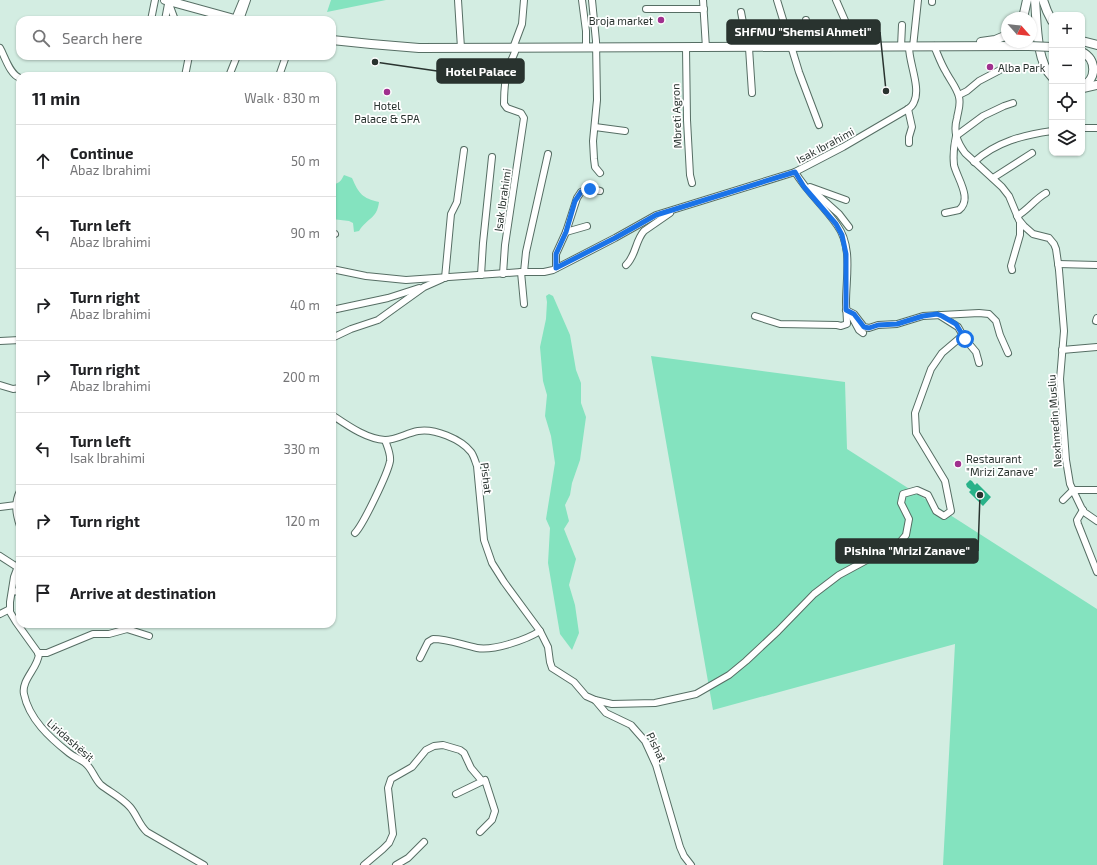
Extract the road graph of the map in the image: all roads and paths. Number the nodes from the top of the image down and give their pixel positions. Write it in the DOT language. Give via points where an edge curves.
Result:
graph roads {
  1 [pos="155,0"];
  2 [pos="243,0"];
  3 [pos="247,0"];
  4 [pos="458,0"];
  5 [pos="524,0"];
  6 [pos="582,0"];
  7 [pos="592,0"];
  8 [pos="704,0"];
  9 [pos="776,0"];
  10 [pos="836,0"];
  11 [pos="918,0"];
  12 [pos="1027,0"];
  13 [pos="1035,0"];
  14 [pos="1043,0"];
  15 [pos="167,2"];
  16 [pos="646,9"];
  17 [pos="704,9"];
  18 [pos="741,12"];
  19 [pos="1024,12"];
  20 [pos="1049,15"];
  21 [pos="152,16"];
  22 [pos="165,16"];
  23 [pos="173,16"];
  24 [pos="221,16"];
  25 [pos="238,16"];
  26 [pos="239,16"];
  27 [pos="806,20"];
  28 [pos="902,25"];
  29 [pos="1001,38"];
  30 [pos="336,40"];
  31 [pos="1085,42"];
  32 [pos="1097,45"];
  33 [pos="934,46"];
  34 [pos="959,46"];
  35 [pos="791,47"];
  36 [pos="812,47"];
  37 [pos="831,47"];
  38 [pos="908,47"];
  39 [pos="1049,47"];
  40 [pos="0,48"];
  41 [pos="461,48"];
  42 [pos="515,48"];
  43 [pos="586,48"];
  44 [pos="596,48"];
  45 [pos="686,48"];
  46 [pos="706,48"];
  47 [pos="747,48"];
  48 [pos="1097,50"];
  49 [pos="1085,51"];
  50 [pos="1085,53"];
  51 [pos="187,60"];
  52 [pos="235,60"];
  53 [pos="285,60"];
  54 [pos="1000,70"];
  55 [pos="186,72"];
  56 [pos="231,72"];
  57 [pos="280,72"];
  58 [pos="1049,74"];
  59 [pos="16,76"];
  60 [pos="1085,85"];
  61 [pos="1097,85"];
  62 [pos="1085,87"];
  63 [pos="752,93"];
  64 [pos="959,95"];
  65 [pos="1013,103"];
  66 [pos="908,109"];
  67 [pos="819,125"];
  68 [pos="595,127"];
  69 [pos="1085,128"];
  70 [pos="1097,128"];
  71 [pos="625,131"];
  72 [pos="1049,131"];
  73 [pos="956,136"];
  74 [pos="910,143"];
  75 [pos="464,150"];
  76 [pos="1032,153"];
  77 [pos="548,154"];
  78 [pos="492,157"];
  79 [pos="974,162"];
  80 [pos="795,172"];
  81 [pos="600,173"];
  82 [pos="993,178"];
  83 [pos="692,183"];
  84 [pos="802,183"];
  85 [pos="809,187"];
  86 [pos="600,191"];
  87 [pos="1046,193"];
  88 [pos="846,200"];
  89 [pos="678,208"];
  90 [pos="946,213"];
  91 [pos="1017,216"];
  92 [pos="1020,222"];
  93 [pos="587,226"];
  94 [pos="849,227"];
  95 [pos="566,232"];
  96 [pos="1058,264"];
  97 [pos="626,265"];
  98 [pos="1097,265"];
  99 [pos="556,268"];
  100 [pos="336,270"];
  101 [pos="1012,270"];
  102 [pos="522,272"];
  103 [pos="503,274"];
  104 [pos="481,275"];
  105 [pos="445,278"];
  106 [pos="424,287"];
  107 [pos="524,304"];
  108 [pos="336,309"];
  109 [pos="846,310"];
  110 [pos="937,314"];
  111 [pos="754,316"];
  112 [pos="863,333"];
  113 [pos="336,336"];
  114 [pos="962,336"];
  115 [pos="16,340"];
  116 [pos="0,341"];
  117 [pos="1097,347"];
  118 [pos="1062,350"];
  119 [pos="1008,353"];
  120 [pos="979,363"];
  121 [pos="0,385"];
  122 [pos="16,389"];
  123 [pos="336,417"];
  124 [pos="385,440"];
  125 [pos="1073,490"];
  126 [pos="1097,490"];
  127 [pos="1063,500"];
  128 [pos="16,505"];
  129 [pos="0,507"];
  130 [pos="1083,510"];
  131 [pos="16,512"];
  132 [pos="1097,520"];
  133 [pos="354,533"];
  134 [pos="0,556"];
  135 [pos="16,566"];
  136 [pos="16,572"];
  137 [pos="1097,572"];
  138 [pos="12,591"];
  139 [pos="16,592"];
  140 [pos="10,609"];
  141 [pos="0,614"];
  142 [pos="16,622"];
  143 [pos="20,628"];
  144 [pos="540,631"];
  145 [pos="149,636"];
  146 [pos="38,653"];
  147 [pos="420,658"];
  148 [pos="595,700"];
  149 [pos="482,781"];
  150 [pos="456,794"];
  151 [pos="480,832"];
  152 [pos="424,842"];
  153 [pos="204,865"];
  154 [pos="364,865"];
  155 [pos="396,865"];
  156 [pos="690,865"];
  1 -- 21 [label="street"];
  2 -- 25 [label="street"];
  3 -- 26 [label="street"];
  4 -- 41 [label="street"];
  5 -- 42 [label="street" via="522,24"];
  6 -- 43 [label="street"];
  7 -- 44 [label="street"];
  8 -- 17 [label="street"];
  9 -- 35 [label="street"];
  10 -- 37 [label="street" via="848,29"];
  11 -- 38 [label="street"];
  12 -- 19 [label="main road"];
  13 -- 58 [label="main road" via="1040,53"];
  14 -- 20 [label="main road"];
  15 -- 22 [label="street"];
  15 -- 23 [label="street"];
  15 -- 24 [label="main road"];
  16 -- 17 [label="street"];
  17 -- 46 [label="street"];
  18 -- 47 [label="street"];
  27 -- 36 [label="street"];
  28 -- 38 [label="street"];
  29 -- 34 [label="main road" via="964,42"];
  30 -- 41 [label="main road" via="393,46"];
  31 -- 32 [label="main road"];
  33 -- 34 [label="main road"];
  33 -- 38 [label="main road"];
  33 -- 64 [label="street" via="944,71"];
  34 -- 39 [label="main road, bridge"];
  35 -- 36 [label="main road"];
  35 -- 47 [label="main road"];
  35 -- 67 [label="street"];
  36 -- 37 [label="main road"];
  37 -- 38 [label="main road"];
  38 -- 66 [label="street" via="916,96"];
  40 -- 59 [label="street"];
  41 -- 42 [label="main road"];
  42 -- 43 [label="main road"];
  42 -- 103 [label="street, Isak Ibrahimi" via="516,53 507,72 504,104 507,108 521,113 524,118"];
  43 -- 44 [label="main road"];
  44 -- 45 [label="main road"];
  44 -- 68 [label="street"];
  45 -- 46 [label="main road"];
  45 -- 83 [label="street, Mbreti Agron" via="687,120"];
  46 -- 47 [label="main road"];
  47 -- 63 [label="street"];
  48 -- 49 [label="main road"];
  50 -- 60 [label="main road" via="1090,56 1096,68 1092,80"];
  51 -- 55 [label="street"];
  52 -- 56 [label="street"];
  53 -- 57 [label="street"];
  54 -- 64 [label="street"];
  61 -- 62 [label="main road"];
  64 -- 73 [label="street"];
  65 -- 73 [label="street" via="983,116"];
  66 -- 74 [label="street" via="912,127"];
  66 -- 80 [label="street, Isak Ibrahimi"];
  68 -- 71 [label="street"];
  68 -- 81 [label="street" via="594,164"];
  69 -- 70 [label="street"];
  72 -- 79 [label="street" via="1019,137 985,153"];
  73 -- 79 [label="street, Nexhmedin Musliu" via="965,154"];
  73 -- 90 [label="street" via="954,163 963,189 964,204 959,210"];
  75 -- 105 [label="street" via="457,202 450,214"];
  76 -- 82 [label="street"];
  77 -- 102 [label="street"];
  78 -- 104 [label="street, Isak Ibrahimi"];
  79 -- 82 [label="street, Nexhmedin Musliu"];
  80 -- 84 [label="street"];
  80 -- 89 [label="street, Isak Ibrahimi"];
  82 -- 91 [label="street, Nexhmedin Musliu" via="1009,196"];
  84 -- 85 [label="street"];
  84 -- 109 [label="street" via="836,224 844,241 847,266"];
  85 -- 88 [label="street"];
  85 -- 94 [label="street" via="839,214"];
  86 -- 95 [label="street" via="589,189 581,192 575,201"];
  87 -- 91 [label="street"];
  89 -- 97 [label="street, Isak Ibrahimi" via="640,234 631,260"];
  89 -- 99 [label="street, Isak Ibrahimi" via="656,215"];
  91 -- 92 [label="street, Nexhmedin Musliu"];
  92 -- 96 [label="street, Nexhmedin Musliu" via="1033,234 1049,238 1056,249"];
  92 -- 101 [label="street" via="1020,235"];
  93 -- 95 [label="street"];
  95 -- 99 [label="street" via="556,254"];
  96 -- 98 [label="street"];
  96 -- 118 [label="street, Nexhmedin Musliu" via="1064,331"];
  99 -- 102 [label="street, Isak Ibrahimi" via="544,272"];
  100 -- 105 [label="street, Isak Ibrahimi" via="392,279"];
  102 -- 103 [label="street, Isak Ibrahimi"];
  102 -- 107 [label="street"];
  103 -- 104 [label="street, Isak Ibrahimi"];
  104 -- 105 [label="street, Isak Ibrahimi"];
  105 -- 106 [label="street"];
  106 -- 108 [label="street"];
  106 -- 113 [label="street" via="378,320"];
  109 -- 110 [label="street" via="854,314 864,327 869,328"];
  109 -- 111 [label="street" via="847,324 844,326 780,324"];
  109 -- 112 [label="street"];
  110 -- 114 [label="street" via="956,324"];
  110 -- 119 [label="street" via="989,314 996,321"];
  114 -- 120 [label="street" via="976,352"];
  114 -- 148 [label="street" via="942,353 931,369 915,414 916,433 945,481 951,511 944,516 936,511 928,495 917,490 903,494 900,503 909,519 906,535 896,547 876,554 833,580 814,594 746,661 729,675 696,694 655,703 612,704"];
  115 -- 116 [label="street"];
  117 -- 118 [label="street"];
  118 -- 125 [label="street, Nexhmedin Musliu" via="1060,379 1066,460"];
  121 -- 122 [label="street"];
  123 -- 124 [label="street" via="361,432"];
  124 -- 133 [label="street" via="389,453 388,465 363,522"];
  124 -- 144 [label="street, Pishat" via="430,430 446,435 470,450 477,466 482,528 488,554 504,582"];
  125 -- 126 [label="street"];
  125 -- 127 [label="street"];
  125 -- 130 [label="street, Nexhmedin Musliu"];
  128 -- 129 [label="street"];
  128 -- 131 [label="street"];
  130 -- 132 [label="street, Nexhmedin Musliu"];
  130 -- 137 [label="street" via="1077,520"];
  134 -- 135 [label="street"];
  136 -- 138 [label="street"];
  138 -- 139 [label="street"];
  138 -- 140 [label="street"];
  140 -- 141 [label="street"];
  140 -- 142 [label="street"];
  143 -- 146 [label="street"];
  144 -- 147 [label="street" via="490,649 433,639 428,642"];
  144 -- 148 [label="street, Pishat" via="548,647 552,668 574,682 586,696"];
  145 -- 146 [label="street" via="127,629 109,634 93,634 47,653"];
  146 -- 153 [label="street, Liridashësit" via="38,660 23,692 39,724 70,754 88,765 102,785 130,806 147,832"];
  148 -- 156 [label="street, Pishat" via="606,713 631,725 646,741 656,765 680,847"];
  149 -- 150 [label="street"];
  149 -- 151 [label="street" via="485,780 495,811 492,820"];
  149 -- 154 [label="street" via="460,750 440,745 426,750 412,767 390,779 388,788 393,834 383,850"];
  152 -- 155 [label="street" via="408,858"];
}
